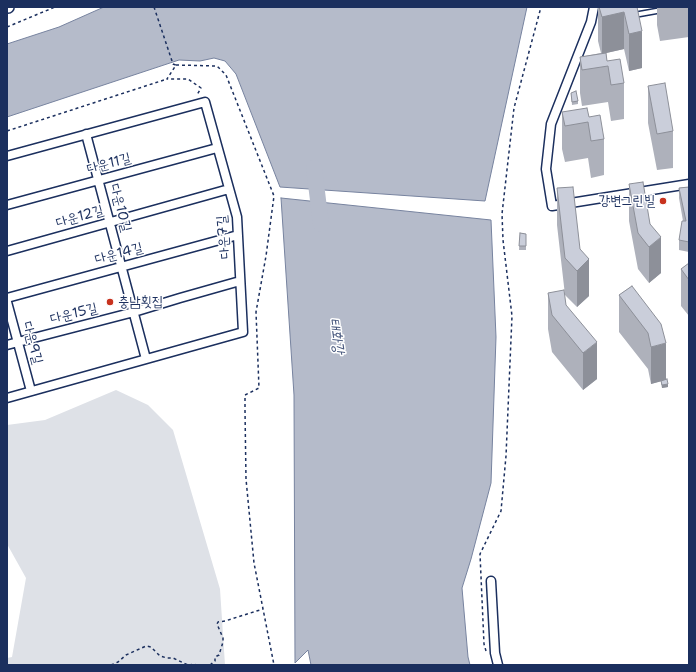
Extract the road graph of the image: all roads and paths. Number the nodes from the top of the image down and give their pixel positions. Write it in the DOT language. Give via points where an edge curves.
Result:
graph roads {
  1 [pos="55,7"];
  2 [pos="154,7"];
  3 [pos="541,7"];
  4 [pos="594,7"];
  5 [pos="664,10"];
  6 [pos="627,16"];
  7 [pos="7,27"];
  8 [pos="176,65"];
  9 [pos="167,79"];
  10 [pos="192,106"];
  11 [pos="7,131"];
  12 [pos="86,134"];
  13 [pos="217,148"];
  14 [pos="7,156"];
  15 [pos="98,180"];
  16 [pos="689,184"];
  17 [pos="229,189"];
  18 [pos="7,205"];
  19 [pos="110,222"];
  20 [pos="238,235"];
  21 [pos="7,251"];
  22 [pos="122,267"];
  23 [pos="240,281"];
  24 [pos="7,298"];
  25 [pos="7,302"];
  26 [pos="134,312"];
  27 [pos="18,342"];
  28 [pos="7,345"];
  29 [pos="146,359"];
  30 [pos="31,391"];
  31 [pos="7,398"];
  32 [pos="491,581"];
  33 [pos="263,609"];
  34 [pos="486,651"];
  35 [pos="111,665"];
  36 [pos="188,665"];
  37 [pos="196,665"];
  38 [pos="210,665"];
  39 [pos="274,665"];
  40 [pos="498,665"];
  1 -- 7 [label="path"];
  2 -- 8 [label="path" via="173,64"];
  3 -- 34 [label="path" via="514,108 502,214 512,316 501,511 480,554"];
  4 -- 16 [label="street" via="594,22 551,124 546,169 552,206"];
  5 -- 6 [label="lane"];
  8 -- 9 [label="path"];
  8 -- 33 [label="path" via="217,66 226,75 274,196 256,312 259,388 245,396 248,507 254,563"];
  9 -- 10 [label="path" via="188,79 201,88"];
  9 -- 11 [label="path"];
  10 -- 12 [label="street, 다운7길"];
  10 -- 13 [label="street, 다운7길" via="204,102"];
  12 -- 14 [label="street, 다운7길"];
  12 -- 15 [label="street, 다운10길"];
  13 -- 15 [label="street, 다운11길"];
  13 -- 17 [label="street, 다운7길"];
  15 -- 18 [label="street, 다운11길"];
  15 -- 19 [label="street, 다운10길"];
  17 -- 19 [label="street, 다운12길"];
  17 -- 20 [label="street, 다운7길" via="237,217"];
  19 -- 21 [label="street, 다운12길"];
  19 -- 22 [label="street, 다운10길"];
  20 -- 22 [label="street, 다운14길"];
  20 -- 23 [label="street, 다운7길"];
  22 -- 24 [label="street, 다운14길"];
  22 -- 26 [label="street, 다운10길"];
  23 -- 26 [label="street, 다운15길"];
  23 -- 29 [label="street, 다운7길" via="243,332"];
  25 -- 27 [label="street, 다운9길"];
  26 -- 27 [label="street, 다운15길"];
  26 -- 29 [label="street, 다운10길"];
  27 -- 28 [label="street, 다운15길"];
  27 -- 30 [label="street, 다운9길"];
  29 -- 30 [label="street, 다운7길"];
  30 -- 31 [label="street, 다운7길"];
  32 -- 40 [label="street" via="494,653"];
  33 -- 38 [label="path" via="218,622 223,642 219,655"];
  33 -- 39 [label="path"];
  35 -- 36 [label="path" via="146,646 151,647 160,656 173,658"];
  36 -- 37 [label="path"];
}
